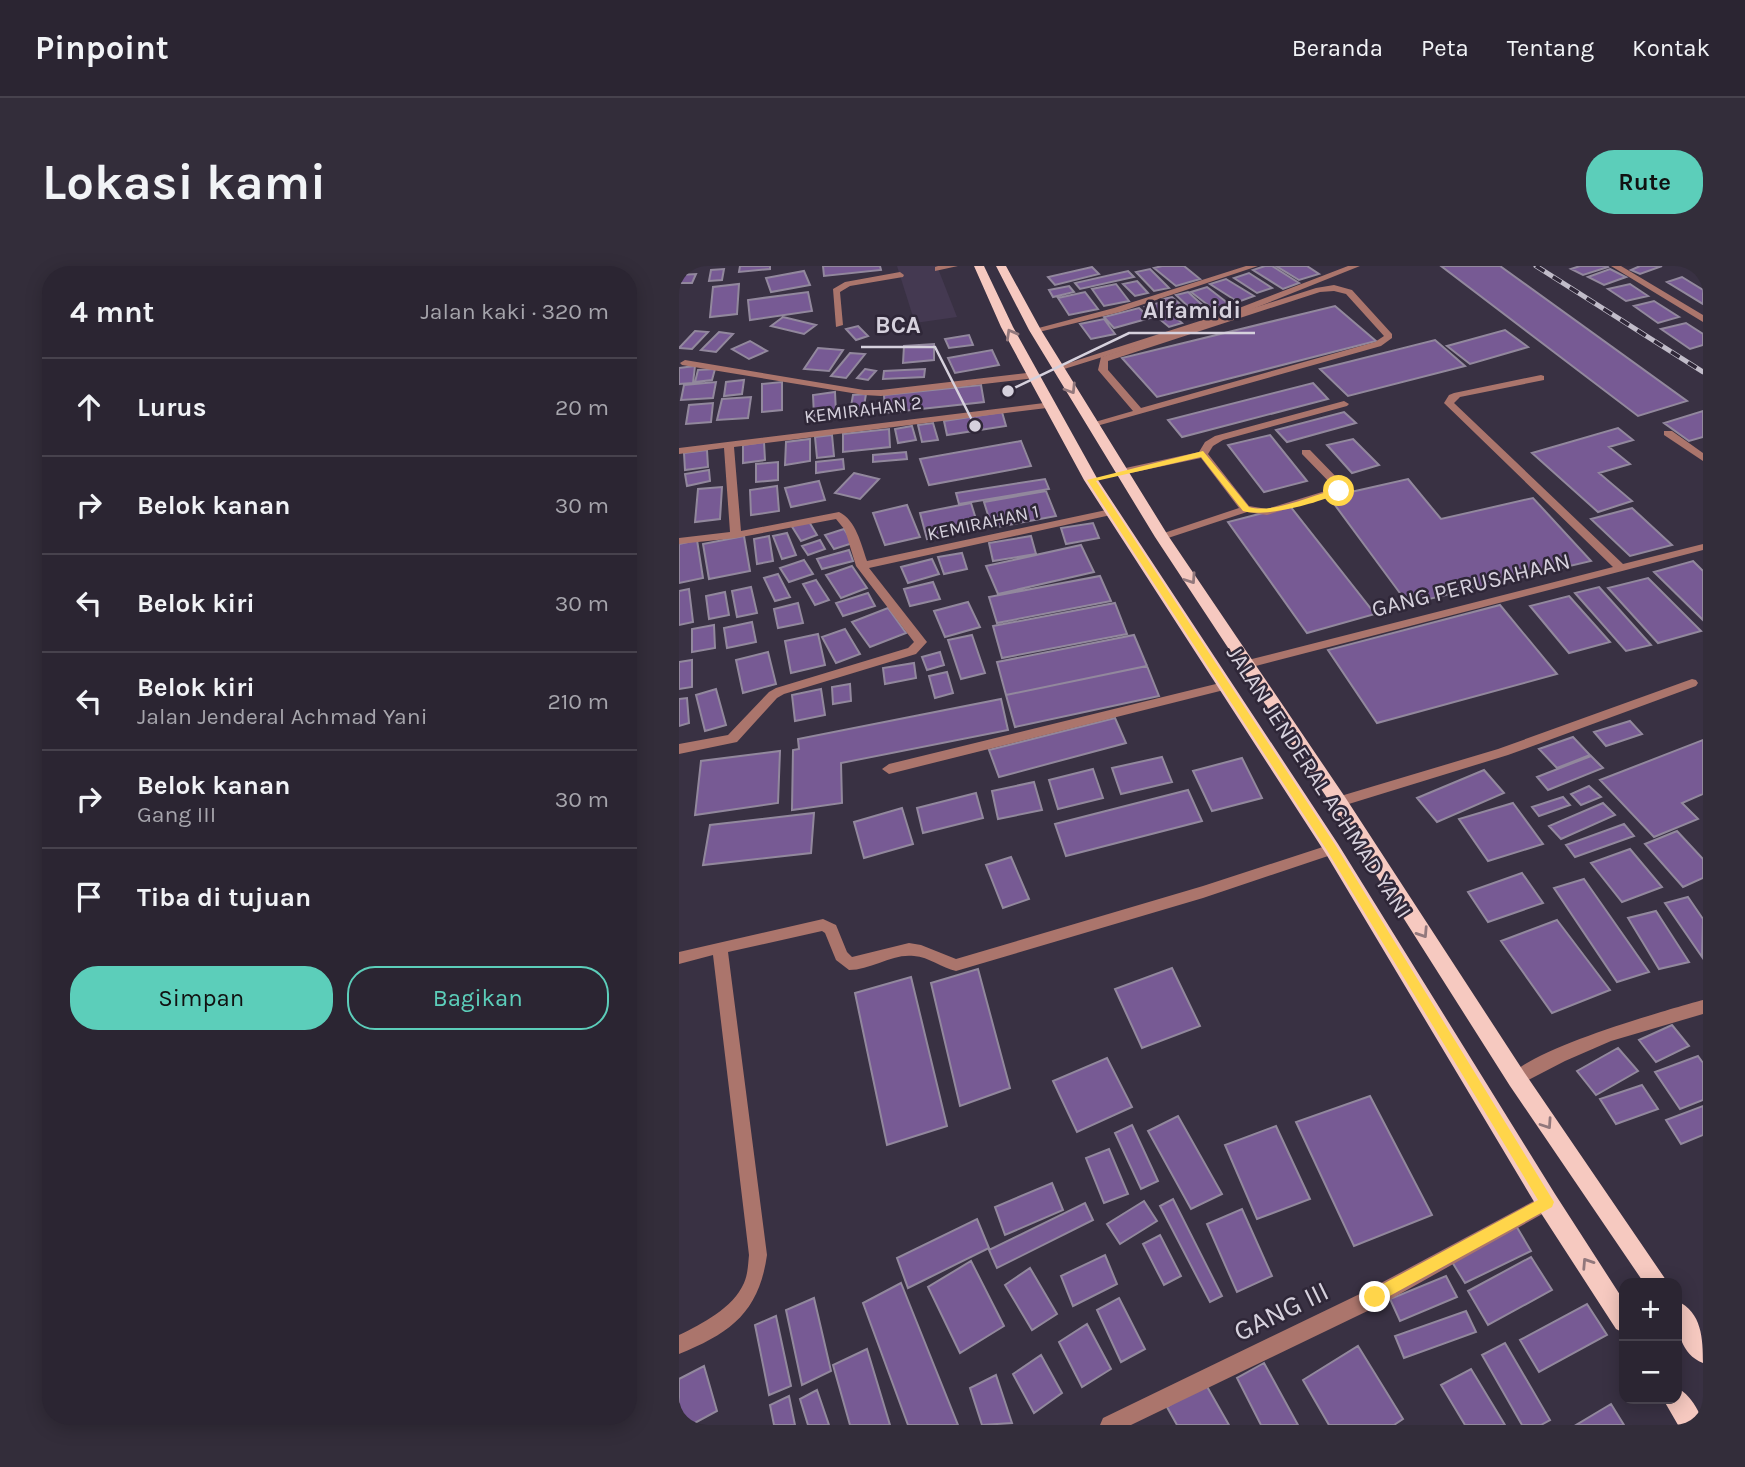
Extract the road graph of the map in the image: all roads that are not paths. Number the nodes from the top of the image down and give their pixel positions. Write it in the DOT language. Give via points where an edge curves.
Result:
graph roads {
  1 [pos="954,266"];
  2 [pos="979,266"];
  3 [pos="1254,266"];
  4 [pos="1356,266"];
  5 [pos="1615,266"];
  6 [pos="1005,267"];
  7 [pos="941,268"];
  8 [pos="900,275"];
  9 [pos="1703,319"];
  10 [pos="839,325"];
  11 [pos="1035,330"];
  12 [pos="685,363"];
  13 [pos="1058,368"];
  14 [pos="1035,375"];
  15 [pos="1541,378"];
  16 [pos="1344,404"];
  17 [pos="1052,405"];
  18 [pos="1139,412"];
  19 [pos="1093,424"];
  20 [pos="1668,433"];
  21 [pos="729,444"];
  22 [pos="679,451"];
  23 [pos="1306,452"];
  24 [pos="1203,454"];
  25 [pos="1703,458"];
  26 [pos="1106,476"];
  27 [pos="1246,509"];
  28 [pos="1111,512"];
  29 [pos="736,535"];
  30 [pos="1162,537"];
  31 [pos="679,541"];
  32 [pos="1703,547"];
  33 [pos="862,566"];
  34 [pos="1622,569"];
  35 [pos="1248,664"];
  36 [pos="1692,683"];
  37 [pos="1224,686"];
  38 [pos="679,749"];
  39 [pos="889,769"];
  40 [pos="1339,802"];
  41 [pos="1332,849"];
  42 [pos="720,947"];
  43 [pos="679,958"];
  44 [pos="1703,1007"];
  45 [pos="1517,1079"];
  46 [pos="1547,1202"];
  47 [pos="1654,1278"];
  48 [pos="1619,1313"];
  49 [pos="1682,1320"];
  50 [pos="679,1345"];
  51 [pos="1703,1351"];
  52 [pos="1678,1404"];
  53 [pos="1110,1425"];
  54 [pos="1692,1425"];
  1 -- 7 [label="street"];
  14 -- 2 [label="main road, JALAN JENDERAL ACHMAD YANI, one-way"];
  3 -- 11 [label="street" via="1117,310"];
  4 -- 13 [label="street" via="1237,312"];
  5 -- 9 [label="street"];
  6 -- 11 [label="main road, JALAN JENDERAL ACHMAD YANI"];
  8 -- 10 [label="street" via="848,284 836,291"];
  11 -- 13 [label="main road, JALAN JENDERAL ACHMAD YANI"];
  12 -- 14 [label="street" via="860,393"];
  13 -- 19 [label="main road, JALAN JENDERAL ACHMAD YANI, one-way"];
  14 -- 17 [label="main road, JALAN JENDERAL ACHMAD YANI"];
  15 -- 34 [label="street" via="1457,395 1449,403"];
  16 -- 24 [label="street" via="1219,438"];
  17 -- 21 [label="street, KEMIRAHAN 2"];
  17 -- 26 [label="main road, JALAN JENDERAL ACHMAD YANI"];
  18 -- 18 [label="street" via="1378,344 1389,336 1349,292 1319,290 1104,359 1103,370"];
  18 -- 19 [label="street"];
  19 -- 26 [label="main road, JALAN JENDERAL ACHMAD YANI"];
  20 -- 25 [label="street"];
  21 -- 22 [label="street, KEMIRAHAN 2"];
  21 -- 29 [label="street"];
  23 -- 27 [label="street" via="1336,480 1339,491 1267,512"];
  24 -- 26 [label="street"];
  24 -- 27 [label="street"];
  26 -- 28 [label="main road, JALAN JENDERAL ACHMAD YANI"];
  26 -- 30 [label="main road, JALAN JENDERAL ACHMAD YANI"];
  27 -- 30 [label="street"];
  28 -- 33 [label="street, KEMIRAHAN 1"];
  28 -- 37 [label="main road, JALAN JENDERAL ACHMAD YANI"];
  29 -- 31 [label="street"];
  29 -- 33 [label="street" via="839,515 850,529"];
  30 -- 35 [label="main road, JALAN JENDERAL ACHMAD YANI, one-way"];
  32 -- 34 [label="street, GANG PERUSAHAAN"];
  33 -- 38 [label="street" via="920,641 917,648 781,691 732,739"];
  34 -- 35 [label="street, GANG PERUSAHAAN"];
  35 -- 40 [label="main road, JALAN JENDERAL ACHMAD YANI"];
  36 -- 40 [label="street" via="1503,752"];
  37 -- 39 [label="street"];
  37 -- 41 [label="main road, JALAN JENDERAL ACHMAD YANI"];
  40 -- 45 [label="main road, JALAN JENDERAL ACHMAD YANI, one-way"];
  41 -- 42 [label="street" via="956,965 911,949 849,964 831,929 823,925"];
  41 -- 46 [label="main road, JALAN JENDERAL ACHMAD YANI"];
  42 -- 43 [label="street"];
  42 -- 50 [label="street" via="758,1255 748,1293 702,1335"];
  44 -- 45 [label="street" via="1670,1014 1545,1061"];
  45 -- 47 [label="main road, JALAN JENDERAL ACHMAD YANI, one-way"];
  48 -- 46 [label="main road, JALAN JENDERAL ACHMAD YANI, one-way"];
  46 -- 53 [label="street, GANG III" via="1375,1297"];
  49 -- 51 [label="main road"];
  52 -- 54 [label="main road"];
}
